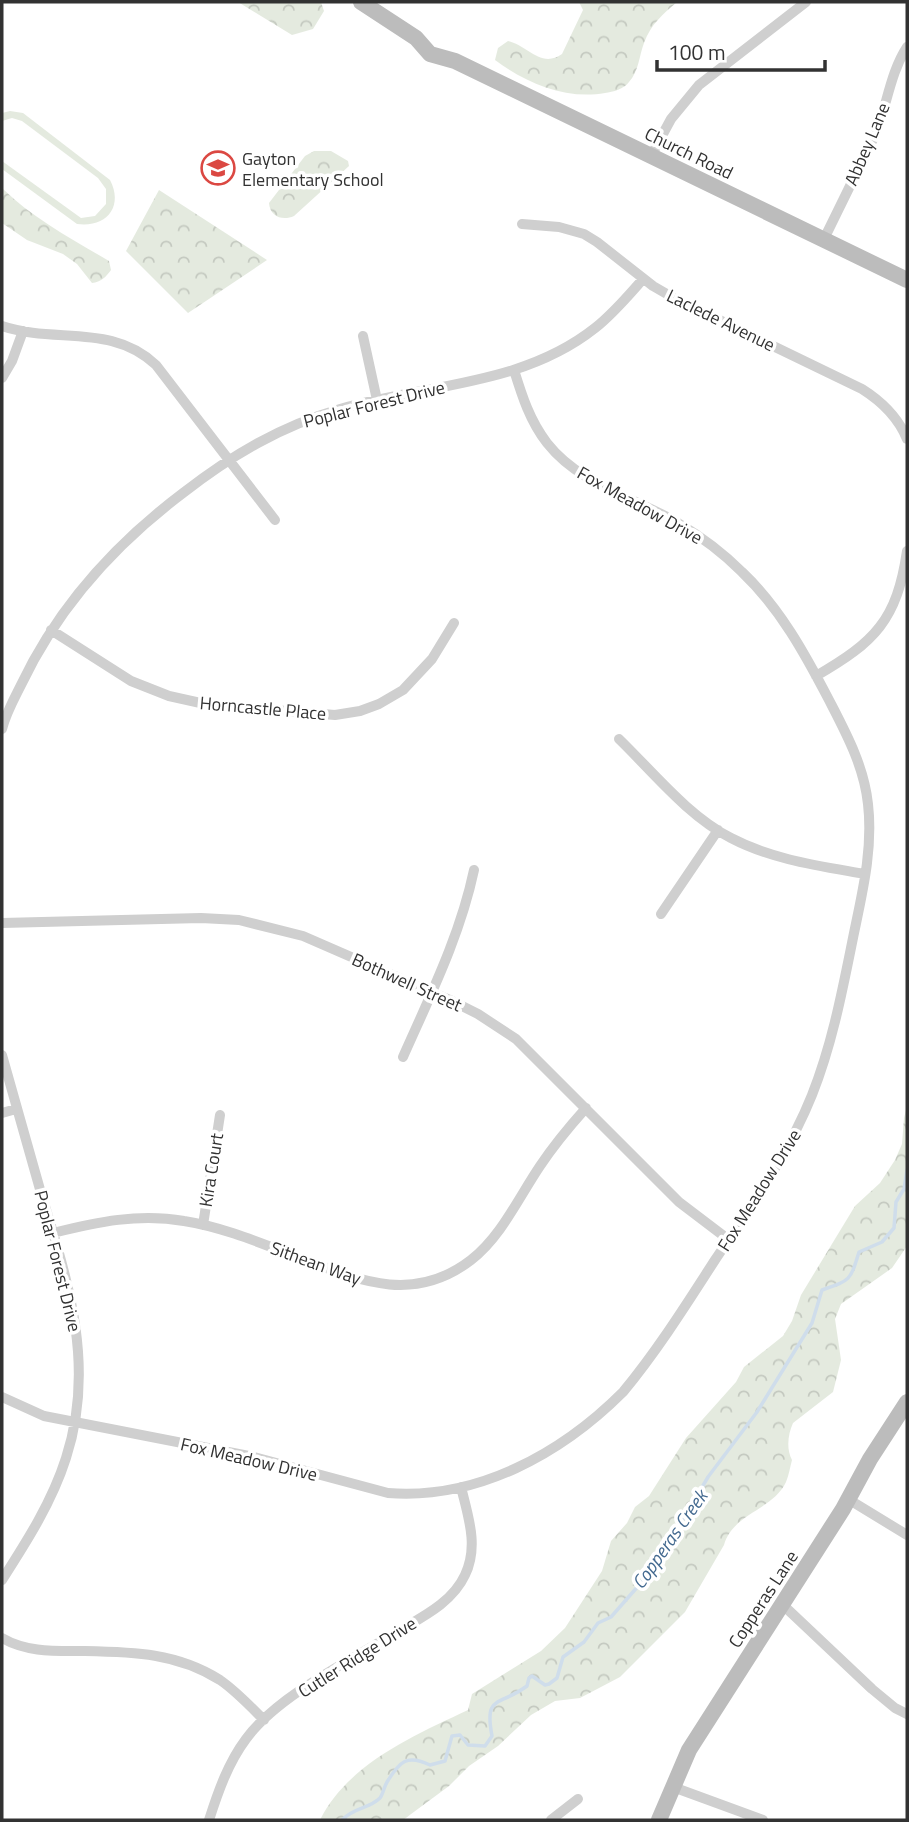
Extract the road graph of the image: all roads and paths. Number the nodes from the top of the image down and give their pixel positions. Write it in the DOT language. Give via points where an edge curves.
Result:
graph roads {
  1 [pos="361,2"];
  2 [pos="806,2"];
  3 [pos="907,47"];
  4 [pos="651,156"];
  5 [pos="522,224"];
  6 [pos="824,239"];
  7 [pos="643,279"];
  8 [pos="907,279"];
  9 [pos="2,326"];
  10 [pos="23,331"];
  11 [pos="363,336"];
  12 [pos="514,370"];
  13 [pos="2,378"];
  14 [pos="377,400"];
  15 [pos="907,439"];
  16 [pos="229,459"];
  17 [pos="275,520"];
  18 [pos="907,551"];
  19 [pos="454,623"];
  20 [pos="51,630"];
  21 [pos="816,676"];
  22 [pos="2,729"];
  23 [pos="619,739"];
  24 [pos="718,830"];
  25 [pos="474,870"];
  26 [pos="865,874"];
  27 [pos="662,915"];
  28 [pos="2,923"];
  29 [pos="432,992"];
  30 [pos="2,1055"];
  31 [pos="404,1057"];
  32 [pos="586,1108"];
  33 [pos="16,1109"];
  34 [pos="2,1113"];
  35 [pos="220,1115"];
  36 [pos="203,1225"];
  37 [pos="53,1233"];
  38 [pos="729,1240"];
  39 [pos="2,1396"];
  40 [pos="907,1402"];
  41 [pos="74,1423"];
  42 [pos="461,1487"];
  43 [pos="848,1499"];
  44 [pos="907,1535"];
  45 [pos="2,1580"];
  46 [pos="783,1605"];
  47 [pos="2,1638"];
  48 [pos="907,1714"];
  49 [pos="264,1720"];
  50 [pos="673,1787"];
  51 [pos="578,1799"];
  52 [pos="209,1820"];
  53 [pos="551,1820"];
  54 [pos="659,1820"];
  55 [pos="763,1820"];
  1 -- 4 [label="main road, Church Road" via="415,38 437,43 455,61"];
  2 -- 4 [label="street" via="699,85 671,119"];
  3 -- 6 [label="street, Abbey Lane" via="893,75 875,135"];
  4 -- 6 [label="main road, Church Road"];
  5 -- 7 [label="street, Laclede Avenue" via="584,234"];
  6 -- 8 [label="main road, Church Road"];
  7 -- 12 [label="street, Poplar Forest Drive" via="588,333 548,357"];
  7 -- 15 [label="street, Laclede Avenue" via="862,389 884,405"];
  9 -- 10 [label="street"];
  10 -- 13 [label="street"];
  10 -- 16 [label="street" via="103,338 142,352"];
  11 -- 14 [label="street"];
  12 -- 14 [label="street, Poplar Forest Drive"];
  12 -- 21 [label="street, Fox Meadow Drive" via="528,412 555,452 582,474 678,523 719,551 767,599"];
  14 -- 16 [label="street, Poplar Forest Drive" via="291,425"];
  16 -- 17 [label="street"];
  16 -- 20 [label="street, Poplar Forest Drive" via="130,535 85,583"];
  18 -- 21 [label="street" via="897,597 882,625 862,647"];
  19 -- 20 [label="street, Horncastle Place" via="432,659 403,690 379,705 335,715 205,704 169,696 131,681"];
  20 -- 22 [label="street, Poplar Forest Drive"];
  21 -- 26 [label="street, Fox Meadow Drive" via="862,775 870,824"];
  23 -- 24 [label="street"];
  24 -- 26 [label="street" via="773,855"];
  24 -- 27 [label="street"];
  25 -- 29 [label="street" via="458,932"];
  26 -- 38 [label="street, Fox Meadow Drive" via="840,1004 813,1093 771,1177"];
  28 -- 29 [label="street, Bothwell Street" via="239,920 303,936"];
  29 -- 31 [label="street"];
  29 -- 32 [label="street, Bothwell Street" via="516,1039"];
  30 -- 33 [label="street, Poplar Forest Drive"];
  32 -- 36 [label="street, Sithean Way" via="558,1140 482,1250 465,1265 438,1278 411,1285 378,1285"];
  32 -- 38 [label="street, Bothwell Street" via="679,1202"];
  33 -- 34 [label="street"];
  33 -- 37 [label="street, Poplar Forest Drive"];
  35 -- 36 [label="street, Kira Court"];
  36 -- 37 [label="street, Sithean Way" via="134,1217"];
  37 -- 41 [label="street, Poplar Forest Drive" via="78,1341"];
  38 -- 42 [label="street, Fox Meadow Drive" via="634,1379 603,1412 541,1457"];
  39 -- 41 [label="street, Fox Meadow Drive" via="29,1410"];
  40 -- 43 [label="main road, Copperas Lane"];
  41 -- 42 [label="street, Fox Meadow Drive" via="254,1457 388,1493 421,1494"];
  41 -- 45 [label="street, Poplar Forest Drive" via="50,1500"];
  42 -- 49 [label="street, Cutler Ridge Drive" via="472,1545 464,1577 452,1595 295,1695"];
  43 -- 44 [label="street"];
  43 -- 46 [label="main road, Copperas Lane"];
  46 -- 48 [label="street" via="872,1689"];
  46 -- 50 [label="main road, Copperas Lane" via="689,1751"];
  47 -- 49 [label="street" via="40,1650 166,1656 220,1681"];
  49 -- 52 [label="street, Cutler Ridge Drive" via="237,1753"];
  50 -- 54 [label="main road, Copperas Lane"];
  50 -- 55 [label="street"];
  51 -- 53 [label="street"];
}
